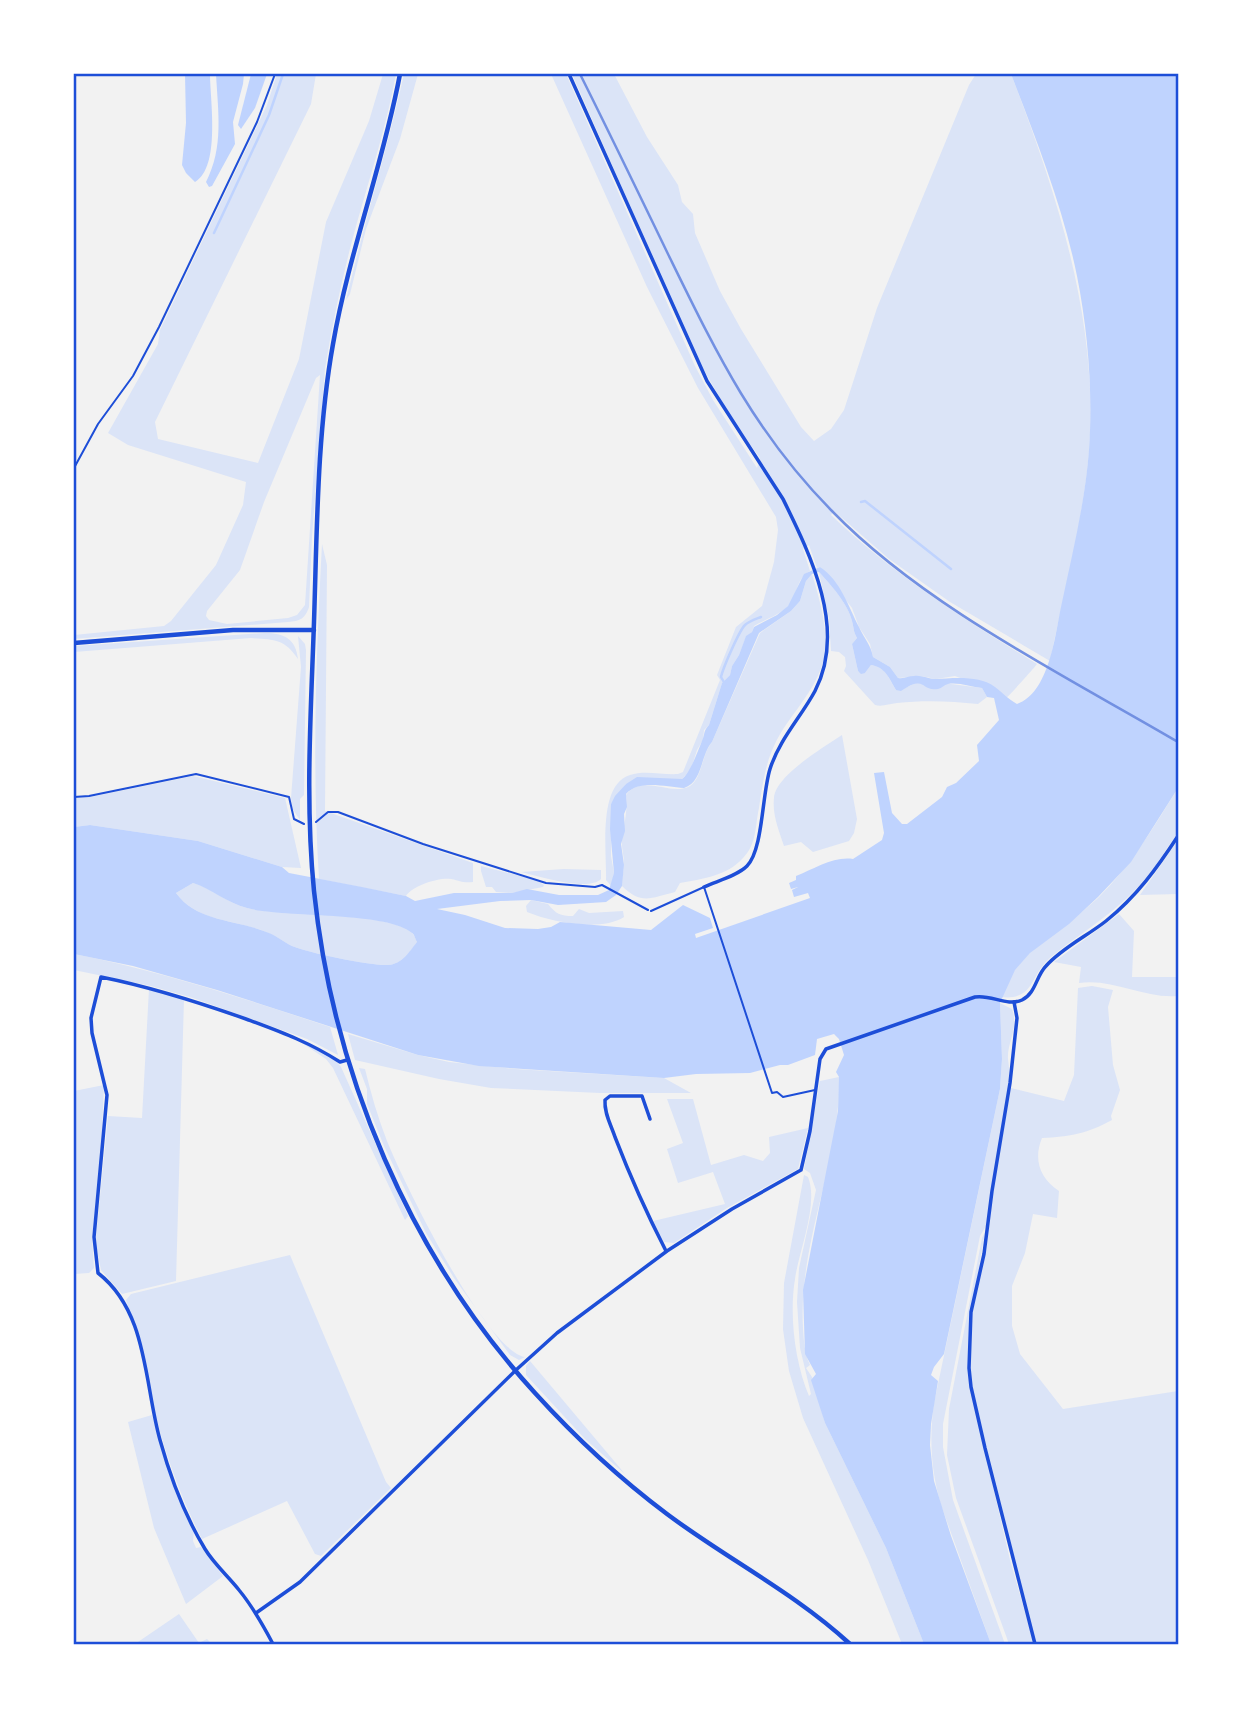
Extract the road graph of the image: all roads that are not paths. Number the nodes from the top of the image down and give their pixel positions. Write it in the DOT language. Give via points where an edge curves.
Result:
graph roads {
  1 [pos="400,74"];
  2 [pos="569,74"];
  3 [pos="314,630"];
  4 [pos="74,643"];
  5 [pos="1178,836"];
  6 [pos="704,887"];
  7 [pos="651,911"];
  8 [pos="1014,1002"];
  9 [pos="347,1060"];
  10 [pos="816,1089"];
  11 [pos="650,1119"];
  12 [pos="667,1251"];
  13 [pos="516,1370"];
  14 [pos="256,1613"];
  15 [pos="273,1644"];
  16 [pos="850,1644"];
  17 [pos="1035,1644"];
  1 -- 3 [label="street" via="332,347"];
  2 -- 6 [label="street" via="701,370 783,499 812,565 827,629 824,671 773,761 755,855 742,870"];
  3 -- 4 [label="street" via="233,629"];
  3 -- 9 [label="street" via="309,808 312,868 320,933"];
  5 -- 8 [label="street" via="1139,891 1048,964 1032,991"];
  6 -- 7 [label="lane"];
  6 -- 10 [label="lane" via="772,1093 783,1097"];
  8 -- 10 [label="street" via="975,997 826,1049"];
  8 -- 17 [label="street" via="1017,1018 1010,1083 971,1312 969,1368"];
  9 -- 13 [label="street" via="383,1156 424,1236"];
  9 -- 14 [label="street" via="340,1062 310,1043 200,1002 140,985 101,977 95,997 91,1025 107,1095 94,1237 98,1273 130,1311 160,1441 197,1534"];
  10 -- 12 [label="street" via="801,1170"];
  11 -- 12 [label="street" via="642,1096 605,1100 627,1169"];
  12 -- 13 [label="street" via="556,1333"];
  13 -- 14 [label="street" via="299,1582"];
  13 -- 16 [label="street" via="583,1443 632,1486 804,1606"];
  14 -- 15 [label="street"];
}
